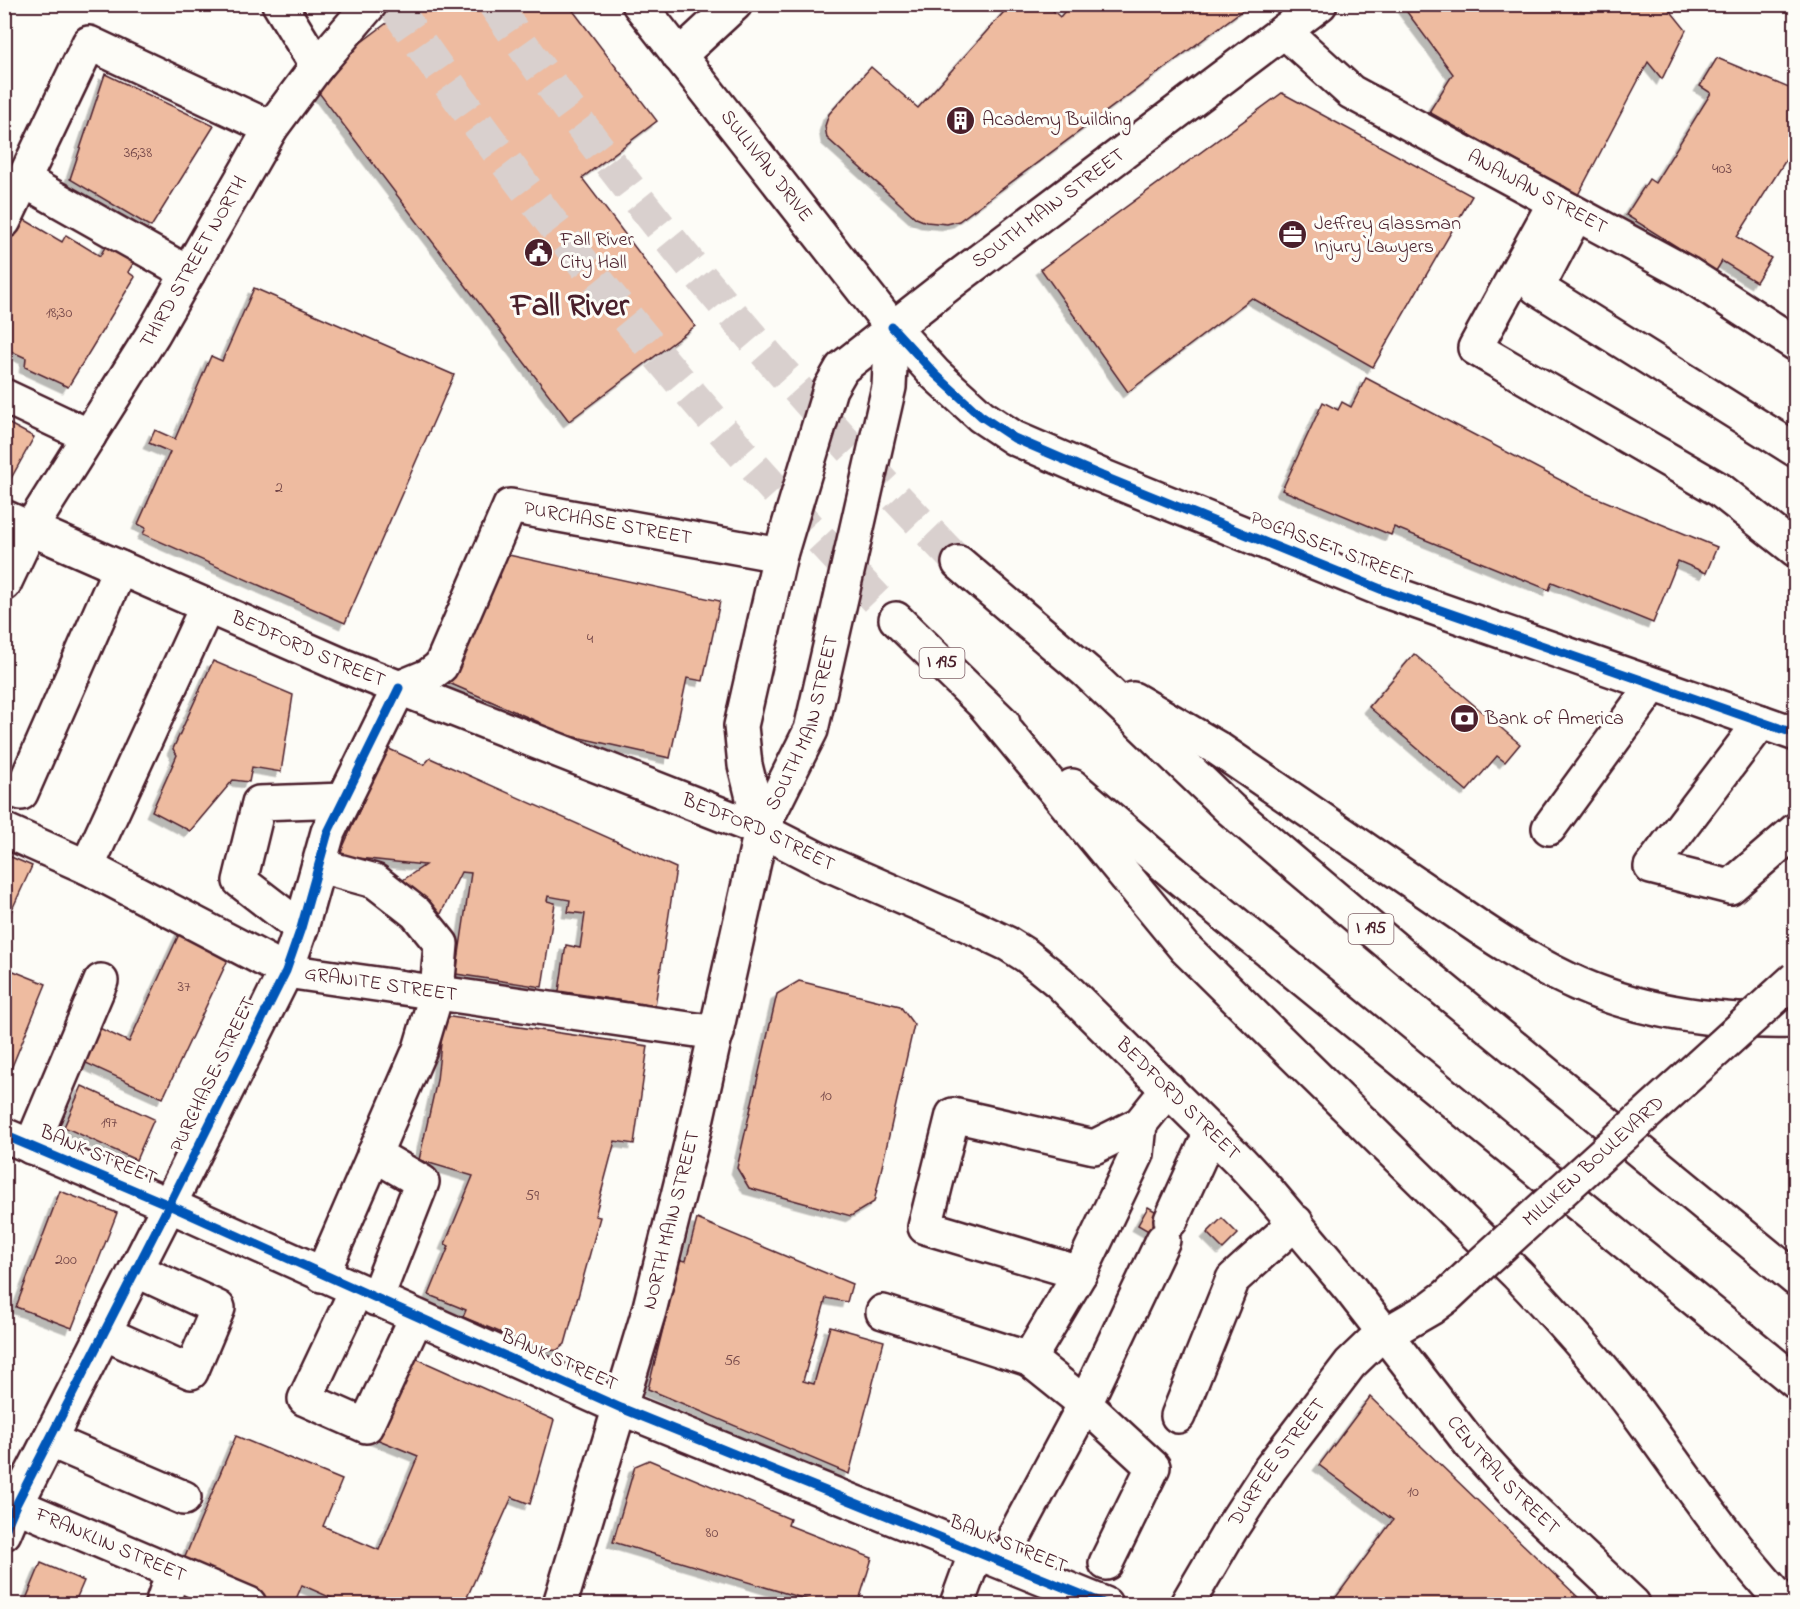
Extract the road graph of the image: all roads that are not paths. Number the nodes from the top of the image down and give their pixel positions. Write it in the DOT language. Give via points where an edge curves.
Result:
graph roads {
  1 [pos="279,4"];
  2 [pos="370,4"];
  3 [pos="639,4"];
  4 [pos="1320,4"];
  5 [pos="726,7"];
  6 [pos="1284,31"];
  7 [pos="679,56"];
  8 [pos="317,66"];
  9 [pos="271,128"];
  10 [pos="23,180"];
  11 [pos="1566,208"];
  12 [pos="4,221"];
  13 [pos="188,273"];
  14 [pos="1526,281"];
  15 [pos="892,327"];
  16 [pos="1791,332"];
  17 [pos="4,396"];
  18 [pos="89,436"];
  19 [pos="1796,450"];
  20 [pos="17,523"];
  21 [pos="1796,550"];
  22 [pos="780,555"];
  23 [pos="959,563"];
  24 [pos="120,568"];
  25 [pos="4,584"];
  26 [pos="207,606"];
  27 [pos="896,619"];
  28 [pos="1087,672"];
  29 [pos="1653,685"];
  30 [pos="399,688"];
  31 [pos="987,708"];
  32 [pos="1761,722"];
  33 [pos="1796,734"];
  34 [pos="21,793"];
  35 [pos="344,800"];
  36 [pos="1549,828"];
  37 [pos="4,830"];
  38 [pos="761,830"];
  39 [pos="1795,830"];
  40 [pos="320,866"];
  41 [pos="87,867"];
  42 [pos="302,928"];
  43 [pos="286,970"];
  44 [pos="1796,978"];
  45 [pos="101,981"];
  46 [pos="437,992"];
  47 [pos="1796,1020"];
  48 [pos="717,1033"];
  49 [pos="1168,1089"];
  50 [pos="1140,1124"];
  51 [pos="1211,1132"];
  52 [pos="18,1141"];
  53 [pos="374,1154"];
  54 [pos="169,1205"];
  55 [pos="1296,1222"];
  56 [pos="136,1270"];
  57 [pos="1080,1273"];
  58 [pos="322,1275"];
  59 [pos="1796,1279"];
  60 [pos="366,1295"];
  61 [pos="883,1312"];
  62 [pos="416,1318"];
  63 [pos="104,1333"];
  64 [pos="1385,1334"];
  65 [pos="1029,1359"];
  66 [pos="1796,1382"];
  67 [pos="1085,1404"];
  68 [pos="621,1408"];
  69 [pos="1178,1416"];
  70 [pos="50,1440"];
  71 [pos="184,1498"];
  72 [pos="9,1513"];
  73 [pos="1016,1533"];
  74 [pos="976,1552"];
  75 [pos="1106,1563"];
  76 [pos="173,1572"];
  77 [pos="162,1605"];
  78 [pos="249,1605"];
  79 [pos="560,1605"];
  80 [pos="957,1605"];
  81 [pos="1105,1605"];
  82 [pos="1187,1605"];
  83 [pos="1633,1605"];
  84 [pos="1785,1605"];
  1 -- 8 [label="main road"];
  2 -- 8 [label="main road, THIRD STREET NORTH"];
  3 -- 7 [label="main road, SULLIVAN DRIVE"];
  4 -- 6 [label="main road, SOUTH MAIN STREET"];
  5 -- 7 [label="main road"];
  6 -- 11 [label="main road, ANAWAN STREET" via="1351,92"];
  6 -- 15 [label="main road, SOUTH MAIN STREET"];
  7 -- 15 [label="main road, SULLIVAN DRIVE"];
  8 -- 9 [label="main road, THIRD STREET NORTH"];
  9 -- 10 [label="main road" via="89,43"];
  9 -- 13 [label="main road, THIRD STREET NORTH"];
  10 -- 12 [label="main road"];
  10 -- 13 [label="main road"];
  11 -- 14 [label="main road"];
  11 -- 16 [label="main road, ANAWAN STREET"];
  13 -- 18 [label="main road, THIRD STREET NORTH"];
  14 -- 19 [label="main road"];
  14 -- 21 [label="main road" via="1475,348 1720,490"];
  15 -- 22 [label="main road, SOUTH MAIN STREET" via="842,368 830,388"];
  15 -- 29 [label="main road, POCASSET STREET" via="973,409 1014,438 1373,586"];
  15 -- 38 [label="main road, SOUTH MAIN STREET" via="889,387 811,730"];
  17 -- 18 [label="main road"];
  18 -- 20 [label="main road, THIRD STREET NORTH"];
  20 -- 24 [label="main road, BEDFORD STREET"];
  20 -- 25 [label="main road, THIRD STREET NORTH"];
  22 -- 30 [label="main road, PURCHASE STREET" via="510,506 441,666"];
  22 -- 38 [label="main road, SOUTH MAIN STREET" via="741,726 745,765"];
  23 -- 28 [label="main road, I 195"];
  24 -- 26 [label="main road, BEDFORD STREET"];
  24 -- 34 [label="main road"];
  26 -- 30 [label="main road, BEDFORD STREET"];
  26 -- 41 [label="main road"];
  27 -- 31 [label="main road, I 195"];
  28 -- 47 [label="main road" via="1217,748 1555,974 1598,992 1686,1014"];
  28 -- 59 [label="main road, I 195" via="1230,809"];
  29 -- 32 [label="main road, POCASSET STREET"];
  29 -- 36 [label="main road"];
  30 -- 35 [label="main road, PURCHASE STREET"];
  30 -- 38 [label="main road, BEDFORD STREET"];
  31 -- 66 [label="main road, I 195" via="1176,875"];
  31 -- 84 [label="main road" via="1185,948 1563,1321"];
  32 -- 33 [label="main road, POCASSET STREET"];
  32 -- 39 [label="main road" via="1651,867 1730,887"];
  35 -- 40 [label="main road, PURCHASE STREET" via="328,832"];
  35 -- 42 [label="main road" via="259,803 240,881"];
  37 -- 41 [label="main road, GRANITE STREET"];
  38 -- 48 [label="main road, NORTH MAIN STREET"];
  38 -- 49 [label="main road, BEDFORD STREET" via="826,863 964,922 1027,956 1059,982"];
  40 -- 42 [label="main road, PURCHASE STREET"];
  40 -- 46 [label="main road" via="375,881 416,913 441,944"];
  41 -- 43 [label="main road, GRANITE STREET"];
  42 -- 43 [label="main road, PURCHASE STREET"];
  43 -- 46 [label="main road, GRANITE STREET"];
  43 -- 54 [label="main road, PURCHASE STREET"];
  44 -- 64 [label="main road, MILLIKEN BOULEVARD, bridge" via="1435,1305"];
  45 -- 52 [label="main road"];
  46 -- 48 [label="main road, GRANITE STREET"];
  46 -- 53 [label="main road" via="420,1049"];
  48 -- 68 [label="main road, NORTH MAIN STREET" via="649,1311"];
  49 -- 50 [label="main road"];
  49 -- 51 [label="main road, BEDFORD STREET"];
  50 -- 57 [label="main road" via="1137,1154"];
  50 -- 57 [label="main road" via="1095,1147 953,1115 925,1227"];
  51 -- 55 [label="main road, BEDFORD STREET"];
  51 -- 67 [label="main road"];
  52 -- 54 [label="main road, BANK STREET"];
  53 -- 58 [label="main road"];
  53 -- 60 [label="main road" via="422,1182"];
  54 -- 56 [label="main road, PURCHASE STREET"];
  54 -- 58 [label="main road, BANK STREET"];
  55 -- 64 [label="main road, BEDFORD STREET"];
  55 -- 69 [label="main road" via="1233,1280"];
  56 -- 63 [label="main road, PURCHASE STREET"];
  56 -- 63 [label="main road" via="218,1308 191,1372"];
  57 -- 65 [label="main road"];
  58 -- 60 [label="main road, BANK STREET"];
  60 -- 62 [label="main road, BANK STREET"];
  60 -- 62 [label="main road" via="305,1399 366,1426"];
  61 -- 65 [label="main road"];
  62 -- 68 [label="main road, BANK STREET"];
  63 -- 70 [label="main road, PURCHASE STREET"];
  64 -- 82 [label="main road, DURFEE STREET" via="1350,1364 1291,1440 1250,1499"];
  64 -- 83 [label="main road, CENTRAL STREET" via="1472,1446 1511,1489"];
  65 -- 67 [label="main road"];
  67 -- 73 [label="main road"];
  67 -- 75 [label="main road" via="1153,1467"];
  68 -- 74 [label="main road, BANK STREET"];
  68 -- 79 [label="main road, NORTH MAIN STREET"];
  70 -- 71 [label="main road"];
  70 -- 72 [label="main road, PURCHASE STREET"];
  72 -- 76 [label="main road, FRANKLIN STREET"];
  74 -- 80 [label="main road"];
  74 -- 81 [label="main road, BANK STREET"];
  76 -- 77 [label="main road"];
  76 -- 78 [label="main road, FRANKLIN STREET"];
}
